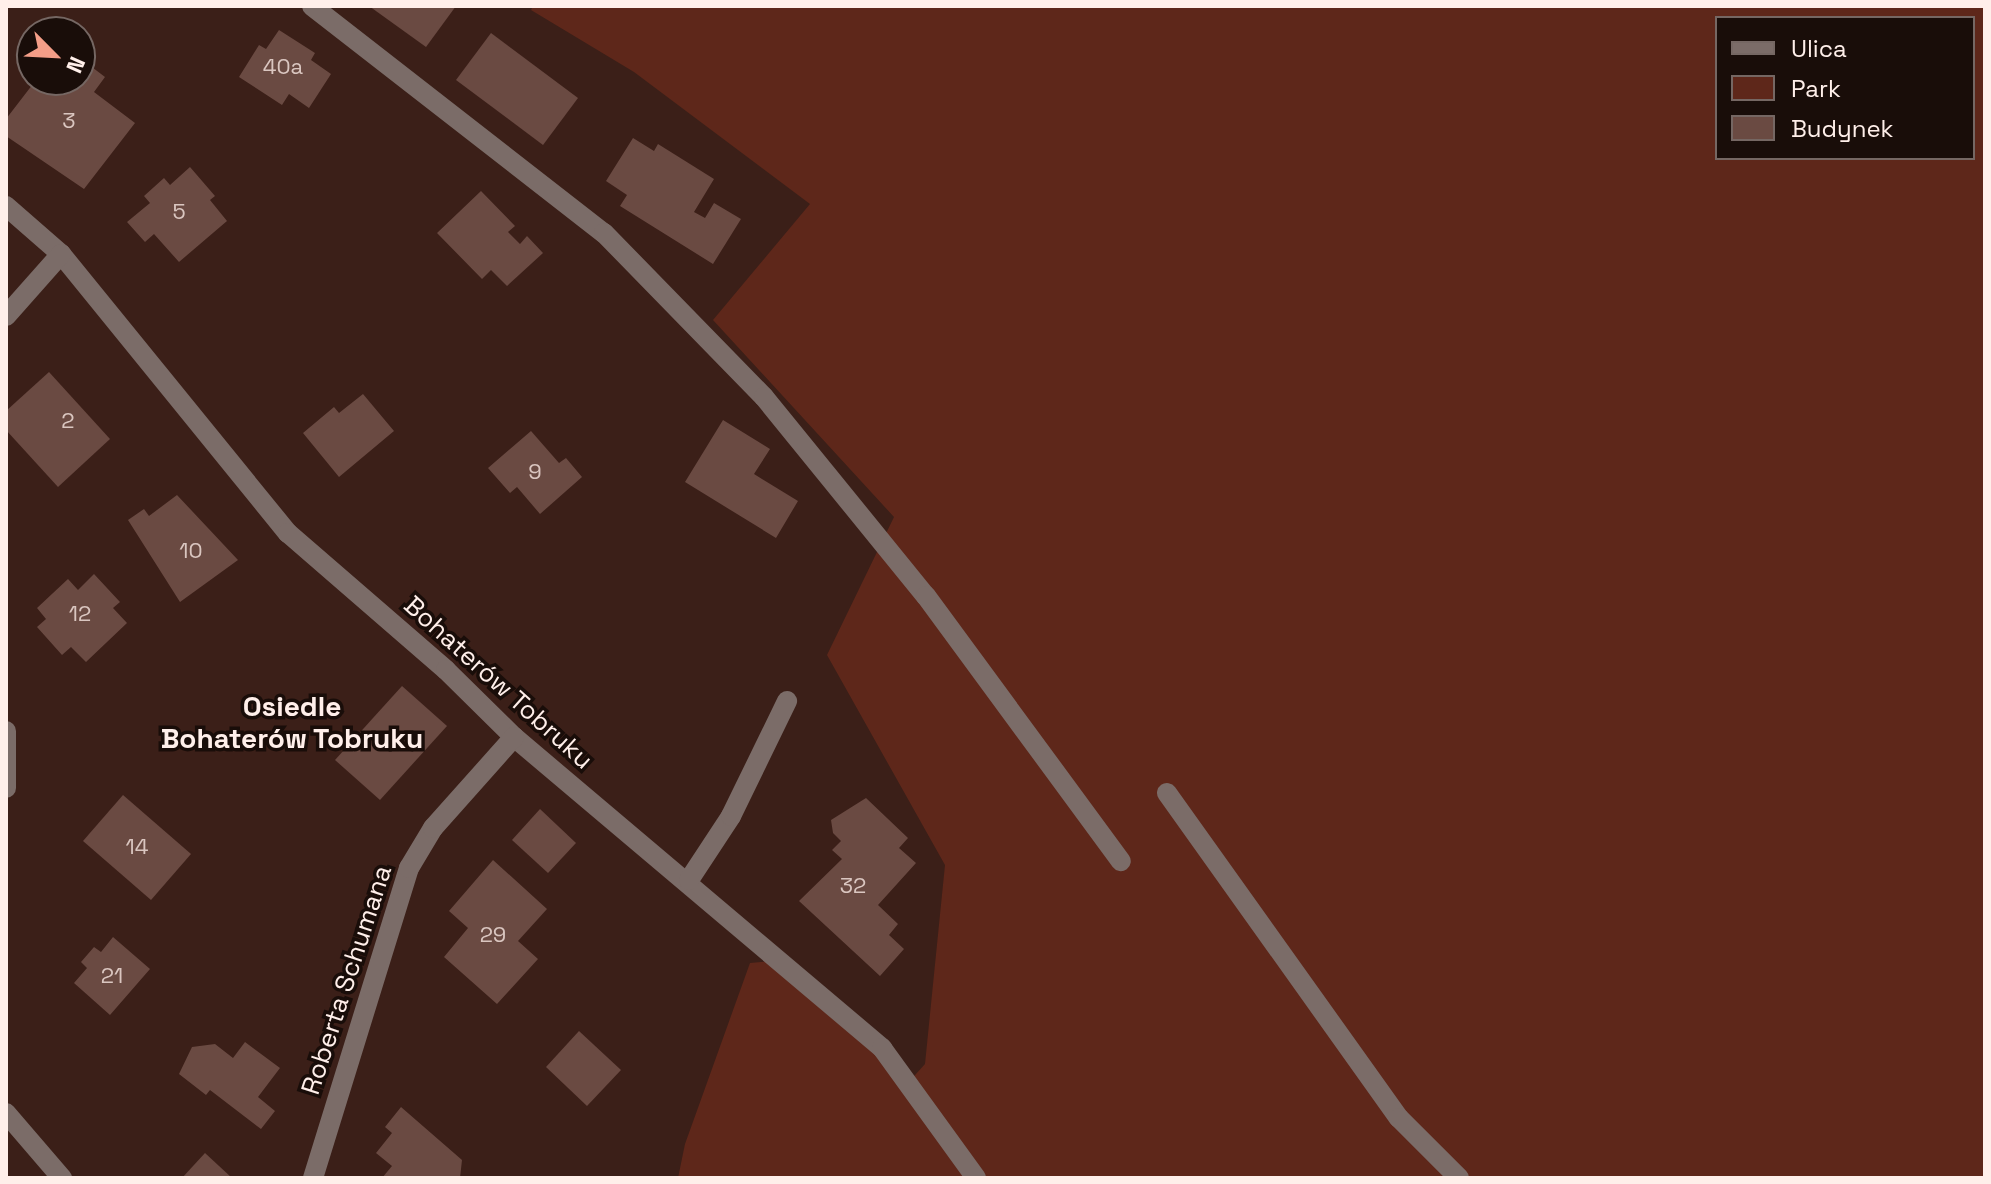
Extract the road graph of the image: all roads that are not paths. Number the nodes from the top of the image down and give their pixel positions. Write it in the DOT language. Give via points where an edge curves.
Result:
graph roads {
  1 [pos="312,6"];
  2 [pos="6,206"];
  3 [pos="61,254"];
  4 [pos="6,316"];
  5 [pos="787,701"];
  6 [pos="6,731"];
  7 [pos="514,737"];
  8 [pos="6,788"];
  9 [pos="1167,793"];
  10 [pos="1121,861"];
  11 [pos="689,880"];
  12 [pos="6,1113"];
  13 [pos="62,1178"];
  14 [pos="313,1178"];
  15 [pos="976,1178"];
  16 [pos="1459,1178"];
  1 -- 10 [label="street" via="604,233 764,397 926,596"];
  2 -- 3 [label="street, Bohaterów Tobruku"];
  3 -- 4 [label="street"];
  3 -- 7 [label="street, Bohaterów Tobruku" via="288,533 446,670"];
  5 -- 11 [label="street" via="731,816"];
  6 -- 8 [label="street"];
  7 -- 11 [label="street, Bohaterów Tobruku"];
  7 -- 14 [label="street, Roberta Schumana" via="433,828 409,868"];
  9 -- 16 [label="street" via="1399,1118"];
  11 -- 15 [label="street, Bohaterów Tobruku" via="747,936 882,1048"];
  12 -- 13 [label="street"];
}
